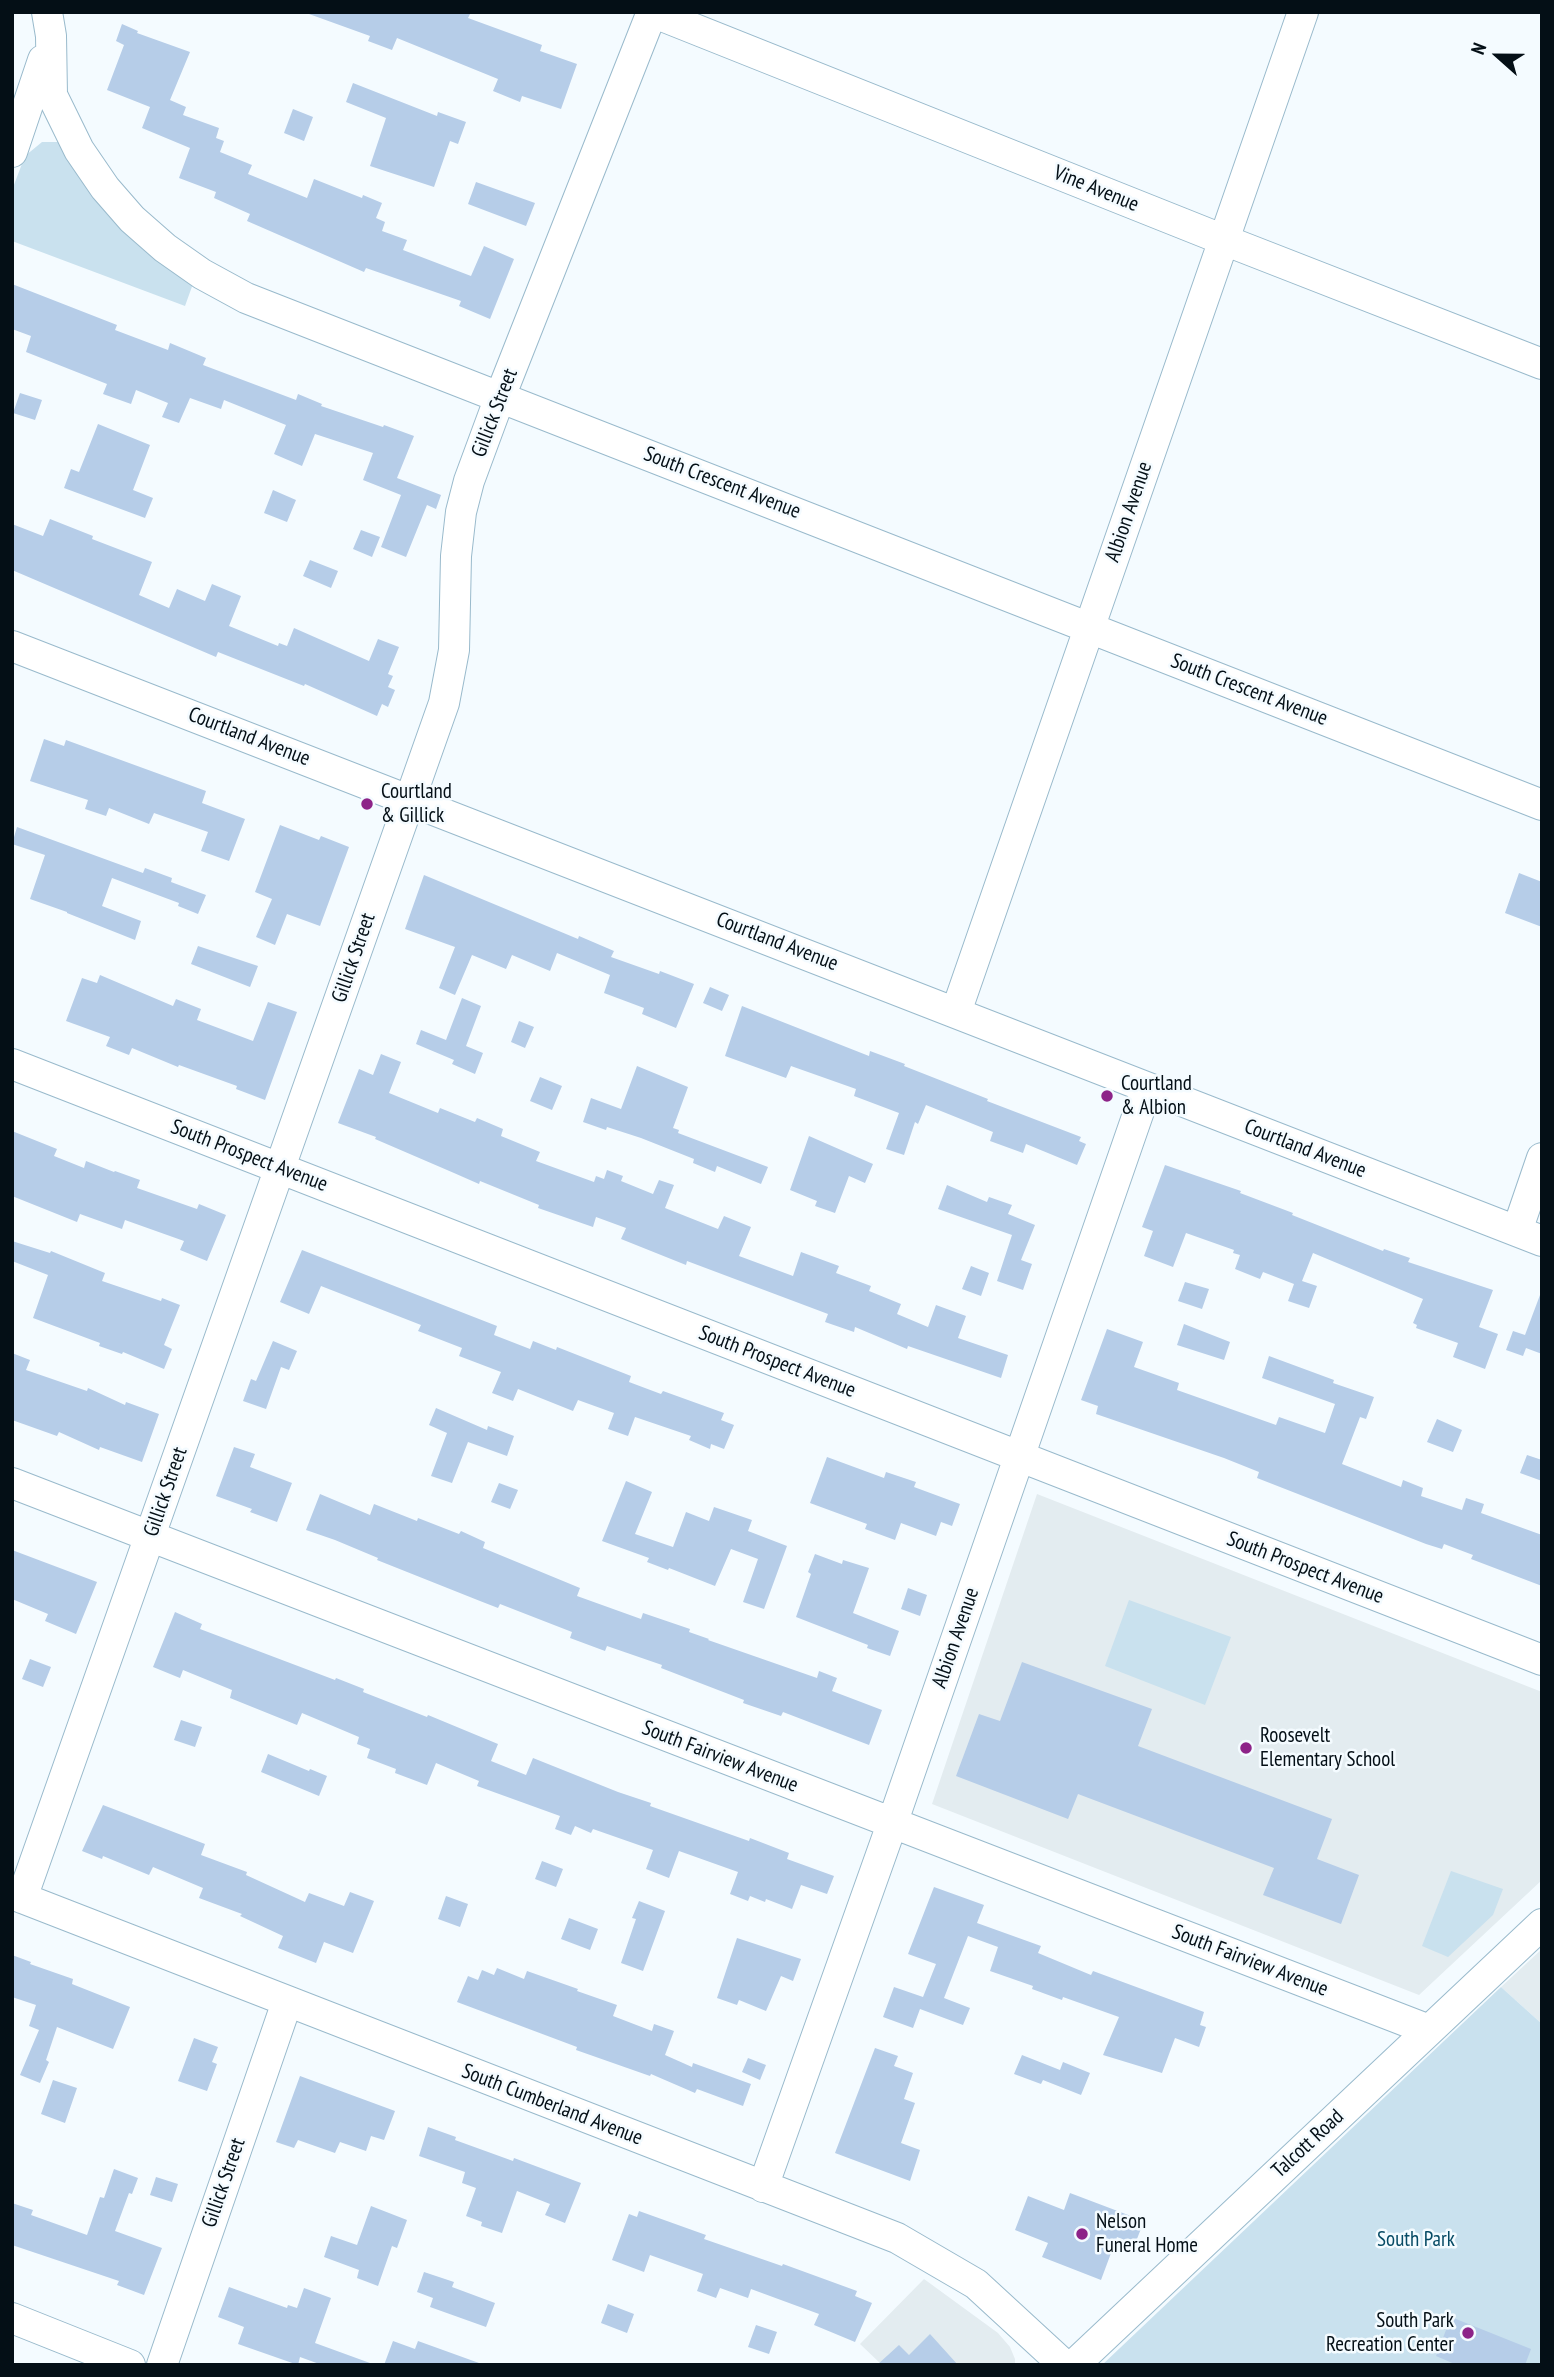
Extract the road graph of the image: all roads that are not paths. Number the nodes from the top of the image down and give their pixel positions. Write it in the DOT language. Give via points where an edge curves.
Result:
graph roads {
  1 [pos="652,12"];
  2 [pos="1303,12"];
  3 [pos="52,20"];
  4 [pos="52,95"];
  5 [pos="18,120"];
  6 [pos="12,152"];
  7 [pos="1224,240"];
  8 [pos="1542,364"];
  9 [pos="500,397"];
  10 [pos="1089,628"];
  11 [pos="12,646"];
  12 [pos="410,800"];
  13 [pos="1542,805"];
  14 [pos="956,1012"];
  15 [pos="12,1064"];
  16 [pos="1147,1088"];
  17 [pos="1542,1158"];
  18 [pos="280,1168"];
  19 [pos="1529,1236"];
  20 [pos="1019,1456"];
  21 [pos="12,1483"];
  22 [pos="150,1537"];
  23 [pos="1542,1660"];
  24 [pos="892,1824"];
  25 [pos="17,1896"];
  26 [pos="1542,1924"];
  27 [pos="288,2002"];
  28 [pos="1429,2030"];
  29 [pos="763,2187"];
  30 [pos="12,2318"];
  31 [pos="130,2365"];
  32 [pos="162,2365"];
  33 [pos="1064,2365"];
  34 [pos="1074,2365"];
  1 -- 7 [label="street, Vine Avenue"];
  1 -- 9 [label="street, Gillick Street"];
  2 -- 7 [label="street, Albion Avenue"];
  3 -- 4 [label="street, South Crescent Avenue"];
  3 -- 5 [label="street"];
  4 -- 5 [label="street"];
  4 -- 9 [label="street, South Crescent Avenue" via="79,150 105,188 132,219 202,274 246,298"];
  5 -- 6 [label="street"];
  7 -- 8 [label="street, Vine Avenue"];
  7 -- 10 [label="street, Albion Avenue"];
  9 -- 10 [label="street, South Crescent Avenue"];
  9 -- 12 [label="street, Gillick Street" via="461,512 454,650 444,703"];
  10 -- 13 [label="street, South Crescent Avenue"];
  10 -- 14 [label="street, Albion Avenue"];
  11 -- 12 [label="street, Courtland Avenue"];
  12 -- 14 [label="street, Courtland Avenue"];
  12 -- 18 [label="street, Gillick Street"];
  14 -- 16 [label="street, Courtland Avenue"];
  15 -- 18 [label="street, South Prospect Avenue"];
  16 -- 19 [label="street, Courtland Avenue"];
  16 -- 20 [label="street, Albion Avenue"];
  17 -- 19 [label="street"];
  18 -- 20 [label="street, South Prospect Avenue"];
  18 -- 22 [label="street, Gillick Street"];
  20 -- 23 [label="street, South Prospect Avenue"];
  20 -- 24 [label="street, Albion Avenue"];
  21 -- 22 [label="street, South Fairview Avenue"];
  22 -- 24 [label="street, South Fairview Avenue"];
  22 -- 25 [label="street, Gillick Street"];
  24 -- 28 [label="street, South Fairview Avenue"];
  24 -- 29 [label="street, Albion Avenue"];
  25 -- 27 [label="street, South Cumberland Avenue"];
  26 -- 28 [label="street, Talcott Road"];
  27 -- 29 [label="street, South Cumberland Avenue"];
  27 -- 32 [label="street, Gillick Street"];
  28 -- 34 [label="street, Talcott Road"];
  29 -- 33 [label="street, South Cumberland Avenue" via="897,2238 976,2284"];
  30 -- 31 [label="street"];
}
